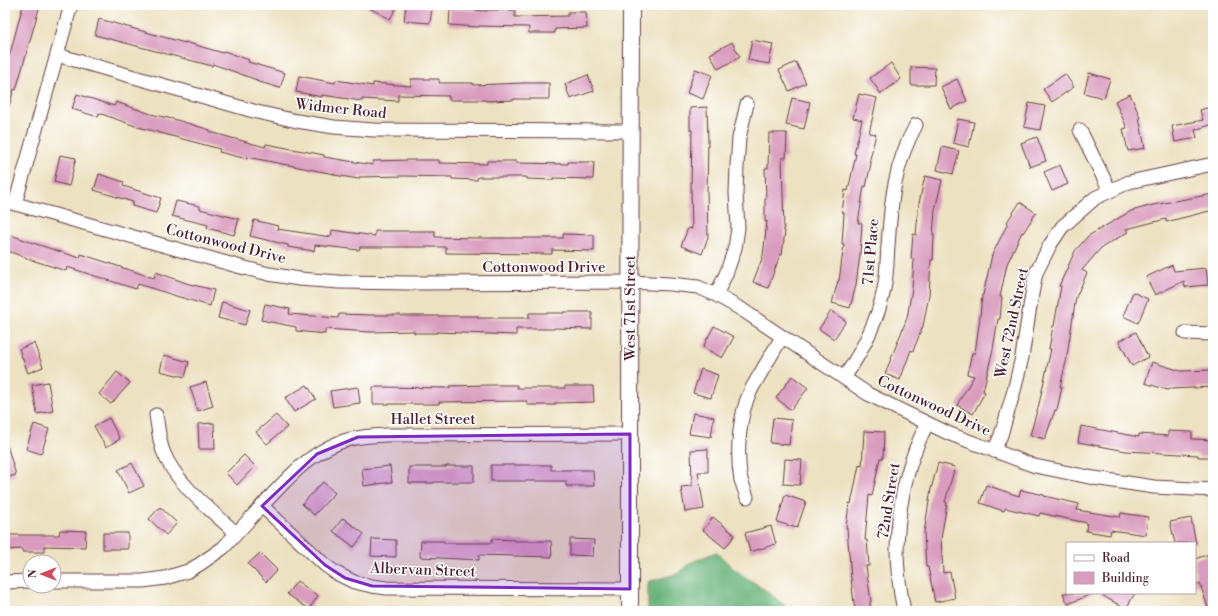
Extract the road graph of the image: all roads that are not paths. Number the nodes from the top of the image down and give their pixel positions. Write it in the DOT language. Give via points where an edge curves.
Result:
graph roads {
  1 [pos="71,5"];
  2 [pos="631,5"];
  3 [pos="57,55"];
  4 [pos="747,104"];
  5 [pos="916,125"];
  6 [pos="1080,130"];
  7 [pos="631,131"];
  8 [pos="1213,164"];
  9 [pos="1110,191"];
  10 [pos="10,202"];
  11 [pos="630,282"];
  12 [pos="716,295"];
  13 [pos="1185,333"];
  14 [pos="1213,334"];
  15 [pos="782,337"];
  16 [pos="844,378"];
  17 [pos="156,415"];
  18 [pos="927,424"];
  19 [pos="630,434"];
  20 [pos="994,451"];
  21 [pos="1213,490"];
  22 [pos="747,497"];
  23 [pos="262,506"];
  24 [pos="236,533"];
  25 [pos="22,581"];
  26 [pos="62,581"];
  27 [pos="5,582"];
  28 [pos="630,589"];
  29 [pos="630,611"];
  30 [pos="904,611"];
  1 -- 3 [label="street"];
  2 -- 7 [label="street, West 71st Street"];
  3 -- 7 [label="street, Widmer Road" via="257,112 334,127 374,130"];
  3 -- 10 [label="street"];
  4 -- 12 [label="street" via="738,152 738,228 735,248"];
  5 -- 16 [label="street, 71st Place" via="899,164 892,197 885,288 878,314 855,362"];
  6 -- 9 [label="street"];
  7 -- 11 [label="street, West 71st Street"];
  8 -- 9 [label="street, West 72nd Street" via="1129,182"];
  9 -- 20 [label="street, West 72nd Street" via="1095,198 1062,227 1036,273 1015,388"];
  10 -- 11 [label="street, Cottonwood Drive" via="241,267 299,278 338,282 411,283"];
  11 -- 12 [label="street, Cottonwood Drive" via="698,287"];
  11 -- 19 [label="street, West 71st Street"];
  12 -- 15 [label="street, Cottonwood Drive"];
  13 -- 14 [label="street"];
  15 -- 16 [label="street, Cottonwood Drive"];
  15 -- 22 [label="street" via="751,390 744,409 739,453 741,480"];
  16 -- 18 [label="street, Cottonwood Drive" via="868,394"];
  17 -- 24 [label="street" via="163,450 174,471 182,482"];
  18 -- 20 [label="street, Cottonwood Drive"];
  18 -- 30 [label="street, 72nd Street" via="912,457 900,514 897,551"];
  19 -- 23 [label="street, Hallet Street" via="358,437 337,443 317,454 298,468"];
  19 -- 28 [label="street, West 71st Street"];
  20 -- 21 [label="street, Cottonwood Drive" via="1035,466 1094,478 1154,487"];
  23 -- 24 [label="street"];
  23 -- 28 [label="street, Albervan Street" via="325,565 354,582 387,588"];
  24 -- 26 [label="street" via="209,559 188,571 166,578 142,581"];
  25 -- 27 [label="street"];
  28 -- 29 [label="street, West 71st Street"];
}
